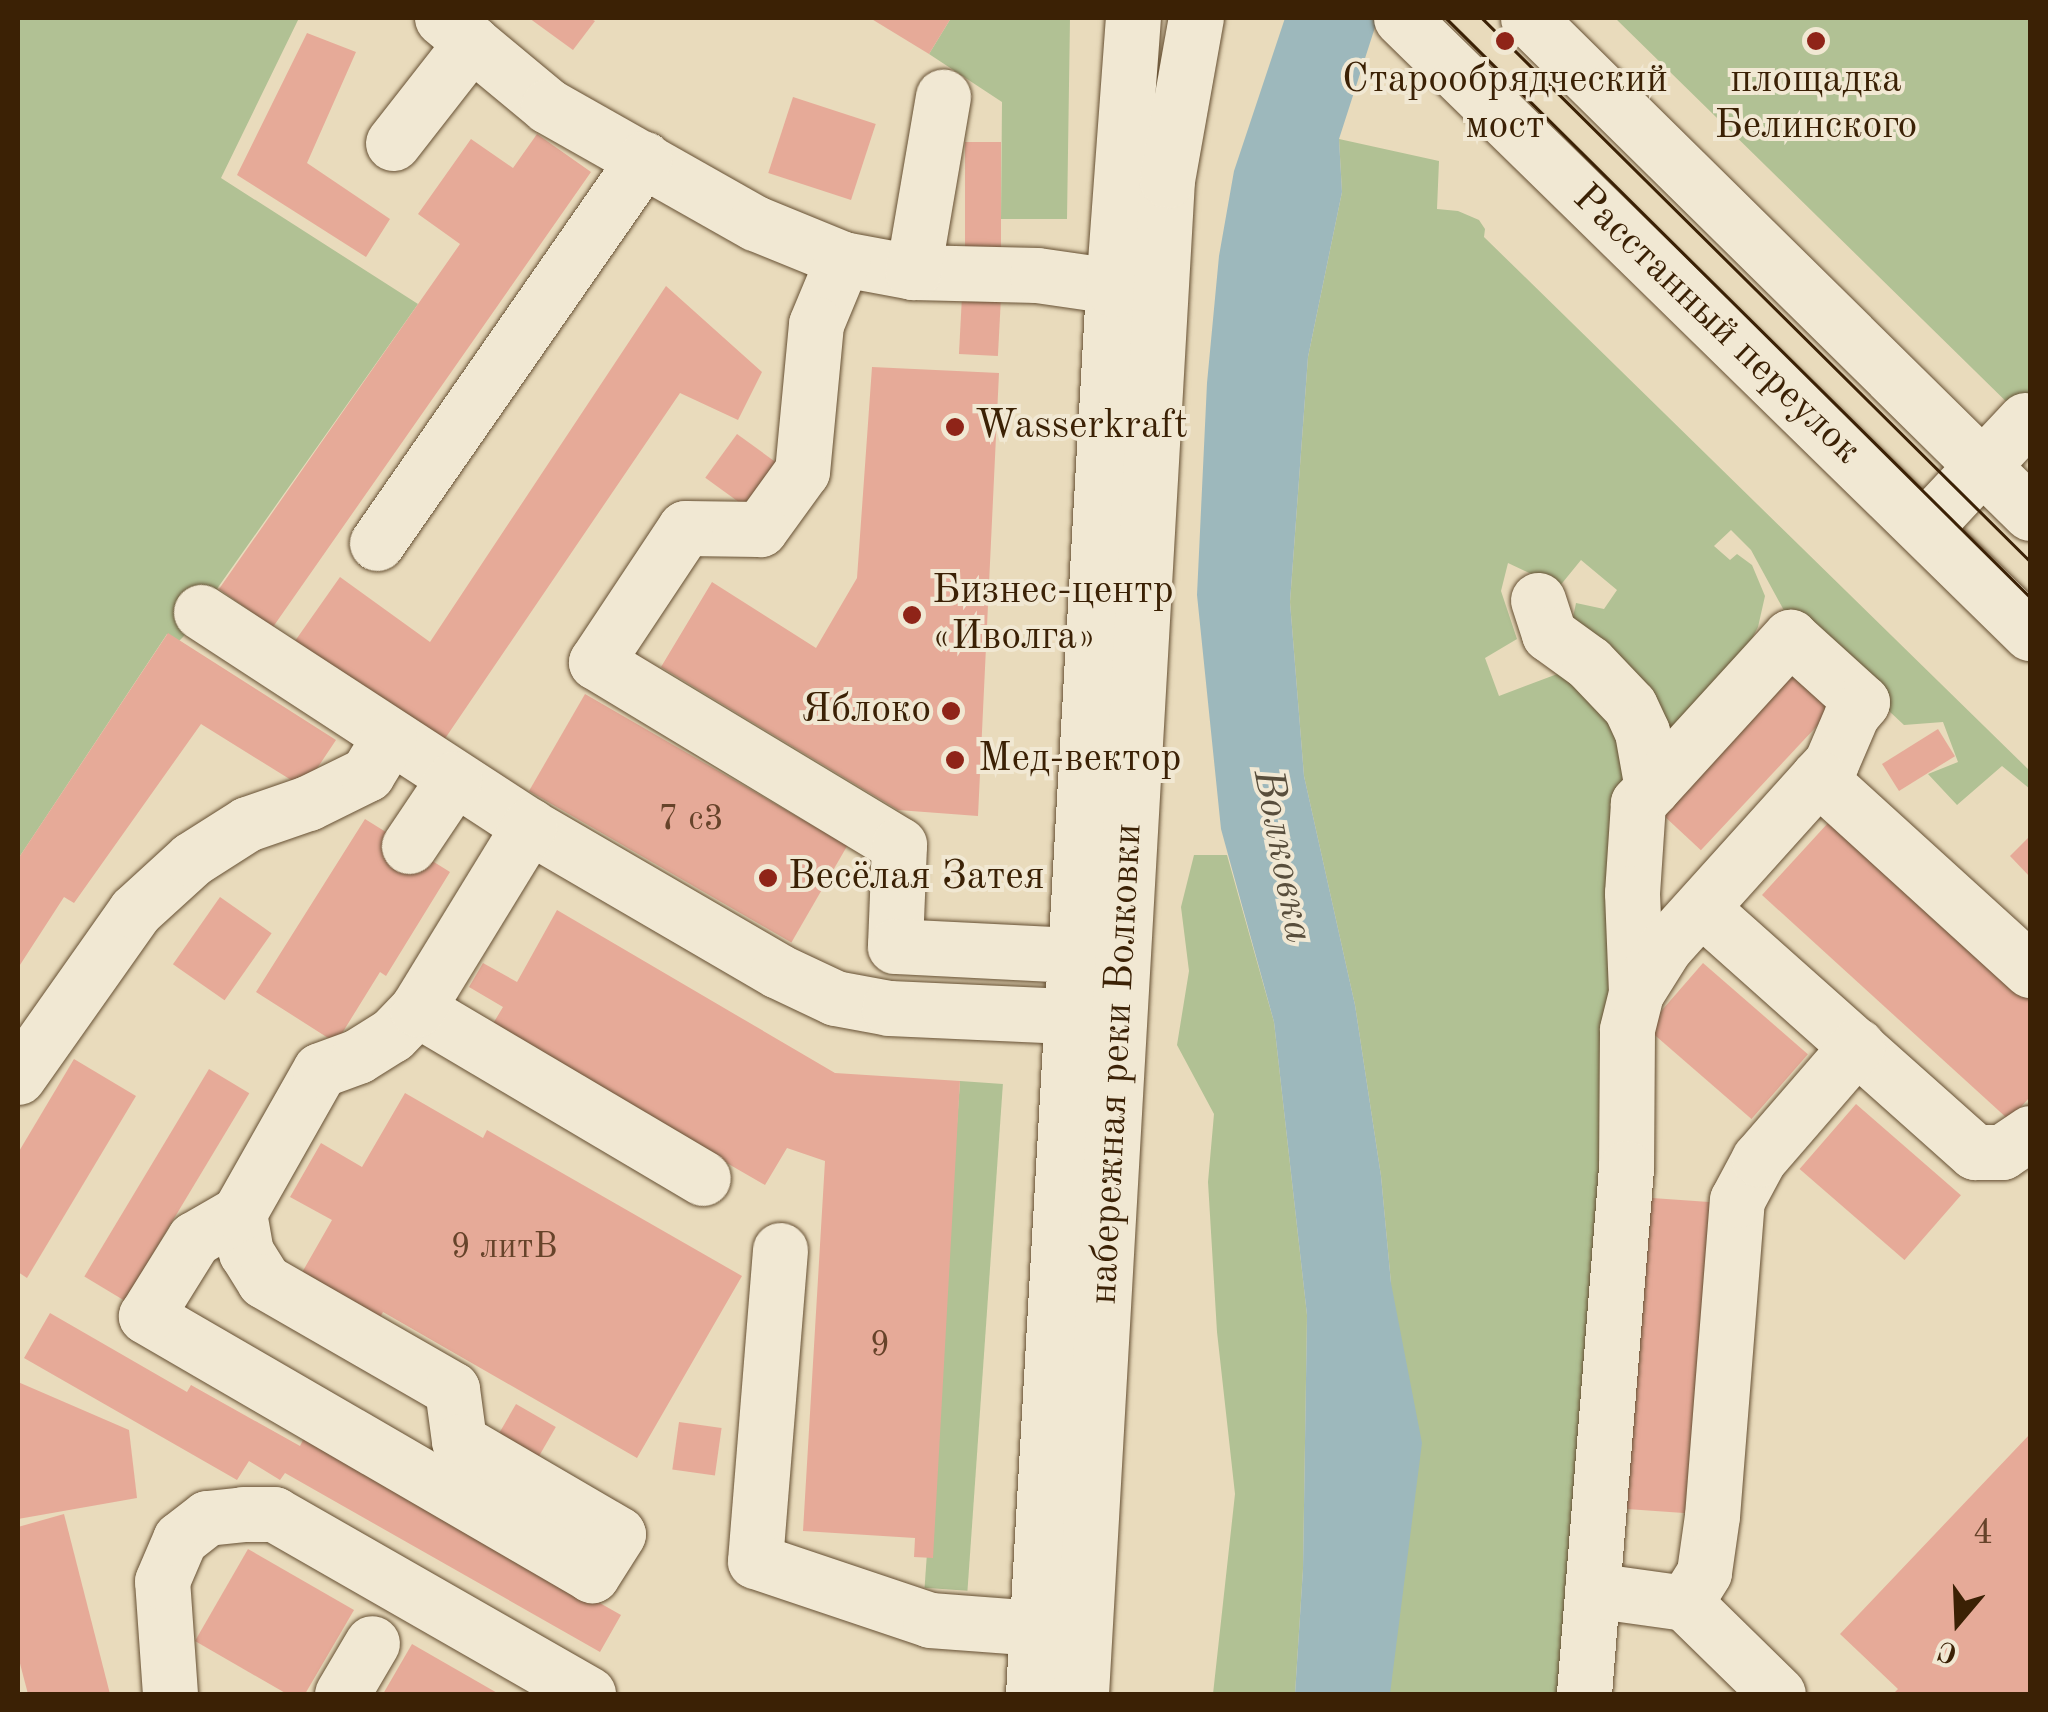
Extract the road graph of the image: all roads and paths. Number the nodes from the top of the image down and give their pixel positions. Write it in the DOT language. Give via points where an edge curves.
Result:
graph roads {
  1 [pos="1133,18"];
  2 [pos="1196,18"];
  3 [pos="1401,18"];
  4 [pos="1528,18"];
  5 [pos="457,30"];
  6 [pos="943,97"];
  7 [pos="393,143"];
  8 [pos="644,159"];
  9 [pos="844,259"];
  10 [pos="913,272"];
  11 [pos="1137,290"];
  12 [pos="2025,420"];
  13 [pos="1982,466"];
  14 [pos="2030,513"];
  15 [pos="1924,528"];
  16 [pos="377,544"];
  17 [pos="1538,600"];
  18 [pos="201,612"];
  19 [pos="2030,634"];
  20 [pos="389,738"];
  21 [pos="1818,777"];
  22 [pos="454,779"];
  23 [pos="1652,788"];
  24 [pos="529,826"];
  25 [pos="409,846"];
  26 [pos="1702,908"];
  27 [pos="1075,956"];
  28 [pos="2026,956"];
  29 [pos="1636,993"];
  30 [pos="417,1009"];
  31 [pos="1096,1017"];
  32 [pos="1856,1046"];
  33 [pos="18,1077"];
  34 [pos="2030,1133"];
  35 [pos="703,1178"];
  36 [pos="240,1213"];
  37 [pos="780,1250"];
  38 [pos="1592,1590"];
  39 [pos="1684,1603"];
  40 [pos="1061,1630"];
  41 [pos="372,1643"];
  42 [pos="170,1694"];
  43 [pos="342,1694"];
  44 [pos="588,1694"];
  45 [pos="1033,1694"];
  46 [pos="1081,1694"];
  47 [pos="1584,1694"];
  48 [pos="1778,1694"];
  1 -- 11 [label="street, набережная реки Волковки"];
  2 -- 11 [label="street, набережная реки Волковки"];
  3 -- 15 [label="street, Расстанный переулок"];
  4 -- 13 [label="street"];
  5 -- 7 [label="street"];
  5 -- 8 [label="street" via="548,106"];
  6 -- 10 [label="street"];
  8 -- 9 [label="street" via="755,222"];
  8 -- 16 [label="street"];
  9 -- 10 [label="street"];
  9 -- 27 [label="street" via="816,324 802,471 760,528 685,528 596,662 898,846 895,946"];
  10 -- 11 [label="street" via="1037,275"];
  11 -- 27 [label="street, набережная реки Волковки"];
  11 -- 31 [label="street, набережная реки Волковки"];
  12 -- 13 [label="street"];
  13 -- 14 [label="street"];
  13 -- 15 [label="street"];
  15 -- 19 [label="street, Расстанный переулок"];
  17 -- 23 [label="street" via="1549,634 1630,706"];
  18 -- 20 [label="street"];
  20 -- 22 [label="street"];
  20 -- 33 [label="street" via="367,774 247,824 192,858 135,911"];
  21 -- 23 [label="street" via="1862,702 1790,637"];
  21 -- 26 [label="street"];
  21 -- 28 [label="street"];
  22 -- 24 [label="street"];
  22 -- 25 [label="street"];
  23 -- 29 [label="street" via="1638,803 1632,893"];
  24 -- 30 [label="street"];
  24 -- 31 [label="street" via="834,998 889,1008"];
  26 -- 29 [label="street"];
  26 -- 32 [label="street"];
  27 -- 31 [label="street, набережная реки Волковки"];
  29 -- 38 [label="street" via="1628,1030 1626,1168"];
  30 -- 35 [label="street"];
  30 -- 36 [label="street" via="392,1035 320,1070"];
  31 -- 40 [label="street, набережная реки Волковки"];
  32 -- 34 [label="street" via="1975,1152 2002,1152"];
  32 -- 39 [label="street" via="1758,1158 1737,1200 1712,1516 1704,1572"];
  36 -- 36 [label="street" via="194,1239 146,1316 592,1576 618,1534 459,1441 452,1389 264,1281 246,1252"];
  37 -- 40 [label="street" via="755,1561 930,1620"];
  38 -- 39 [label="street"];
  38 -- 47 [label="street"];
  39 -- 48 [label="street"];
  40 -- 45 [label="street, набережная реки Волковки"];
  40 -- 46 [label="street, набережная реки Волковки"];
  41 -- 43 [label="street"];
  42 -- 44 [label="street" via="162,1581 180,1539 207,1518 274,1514"];
}
